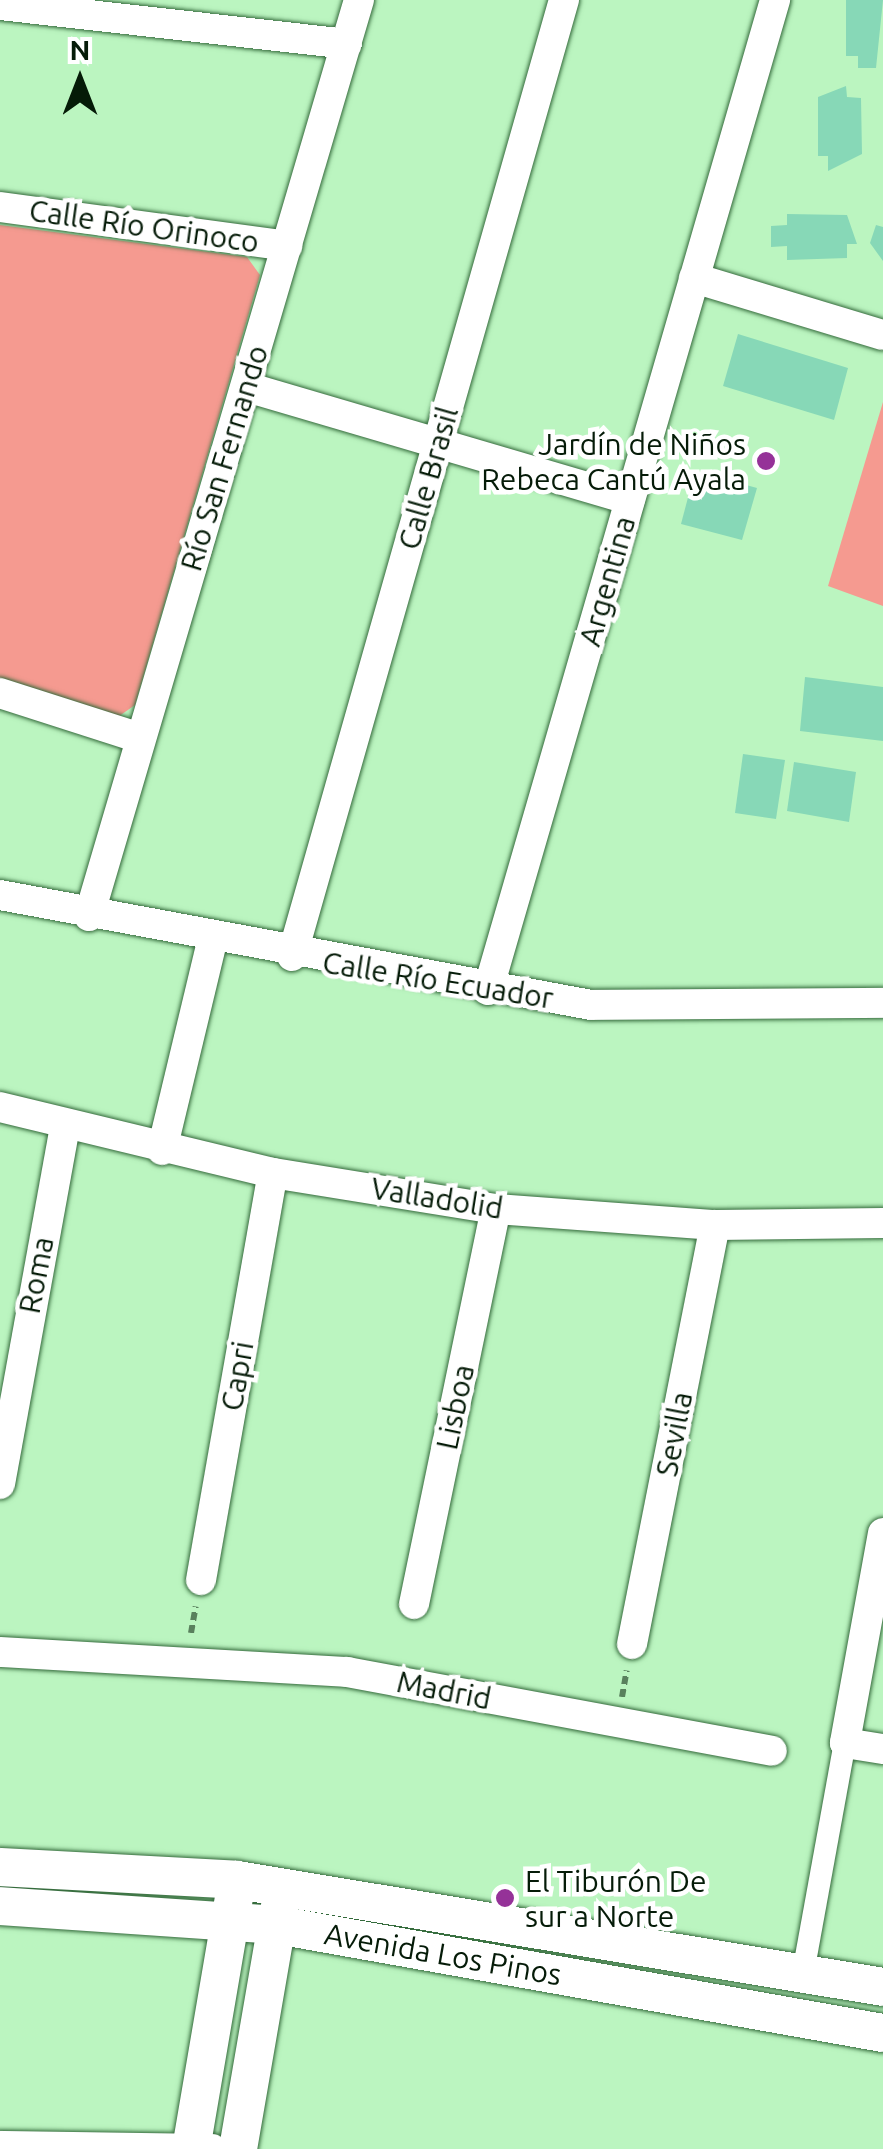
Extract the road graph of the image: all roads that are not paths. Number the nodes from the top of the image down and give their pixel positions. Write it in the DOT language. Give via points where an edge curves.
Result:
graph roads {
  1 [pos="359,0"];
  2 [pos="564,0"];
  3 [pos="775,0"];
  4 [pos="0,5"];
  5 [pos="347,44"];
  6 [pos="0,207"];
  7 [pos="288,246"];
  8 [pos="694,278"];
  9 [pos="883,335"];
  10 [pos="248,387"];
  11 [pos="437,444"];
  12 [pos="630,500"];
  13 [pos="0,693"];
  14 [pos="137,737"];
  15 [pos="0,895"];
  16 [pos="88,916"];
  17 [pos="212,941"];
  18 [pos="292,956"];
  19 [pos="488,990"];
  20 [pos="883,1003"];
  21 [pos="0,1107"];
  22 [pos="65,1125"];
  23 [pos="162,1150"];
  24 [pos="273,1173"];
  25 [pos="496,1209"];
  26 [pos="883,1224"];
  27 [pos="715,1225"];
  28 [pos="11,1349"];
  29 [pos="0,1484"];
  30 [pos="883,1533"];
  31 [pos="201,1580"];
  32 [pos="414,1604"];
  33 [pos="632,1644"];
  34 [pos="0,1652"];
  35 [pos="845,1743"];
  36 [pos="883,1750"];
  37 [pos="772,1751"];
  38 [pos="0,1867"];
  39 [pos="237,1880"];
  40 [pos="284,1886"];
  41 [pos="2,1902"];
  42 [pos="230,1920"];
  43 [pos="277,1925"];
  44 [pos="803,1973"];
  45 [pos="883,1987"];
  46 [pos="883,2033"];
  47 [pos="0,2146"];
  48 [pos="199,2147"];
  49 [pos="238,2149"];
  1 -- 5 [label="street, Río San Fernando"];
  2 -- 11 [label="street, Calle Brasil"];
  3 -- 8 [label="street, Argentina"];
  4 -- 5 [label="street"];
  5 -- 7 [label="street, Río San Fernando"];
  6 -- 7 [label="street, Calle Río Orinoco"];
  7 -- 10 [label="street, Río San Fernando"];
  8 -- 9 [label="street"];
  8 -- 12 [label="street, Argentina"];
  10 -- 11 [label="street"];
  10 -- 14 [label="street, Río San Fernando"];
  11 -- 12 [label="street"];
  11 -- 18 [label="street, Calle Brasil"];
  12 -- 19 [label="street, Argentina"];
  13 -- 14 [label="street"];
  14 -- 16 [label="street, Río San Fernando"];
  15 -- 16 [label="street, Calle Río Ecuador"];
  16 -- 17 [label="street, Calle Río Ecuador"];
  17 -- 18 [label="street, Calle Río Ecuador"];
  17 -- 23 [label="street"];
  18 -- 19 [label="street, Calle Río Ecuador"];
  19 -- 20 [label="street, Calle Río Ecuador" via="652,1009"];
  21 -- 22 [label="street, Valladolid"];
  22 -- 23 [label="street, Valladolid"];
  22 -- 28 [label="street, Roma"];
  23 -- 24 [label="street, Valladolid"];
  24 -- 25 [label="street, Valladolid"];
  24 -- 31 [label="street, Capri"];
  25 -- 27 [label="street, Valladolid"];
  25 -- 32 [label="street, Lisboa"];
  26 -- 27 [label="street, Valladolid"];
  27 -- 33 [label="street, Sevilla"];
  28 -- 29 [label="street, Roma"];
  30 -- 35 [label="street"];
  34 -- 37 [label="street, Madrid" via="348,1672"];
  35 -- 36 [label="street"];
  35 -- 44 [label="street"];
  38 -- 39 [label="street, Avenida Los Pinos"];
  39 -- 40 [label="street, Avenida Los Pinos"];
  39 -- 42 [label="street"];
  40 -- 43 [label="street"];
  40 -- 44 [label="street, Avenida Los Pinos"];
  41 -- 42 [label="street, Avenida Los Pinos"];
  42 -- 43 [label="street, Avenida Los Pinos"];
  42 -- 48 [label="street"];
  43 -- 46 [label="street, Avenida Los Pinos"];
  43 -- 49 [label="street"];
  44 -- 45 [label="street, Avenida Los Pinos"];
  47 -- 48 [label="street"];
}
